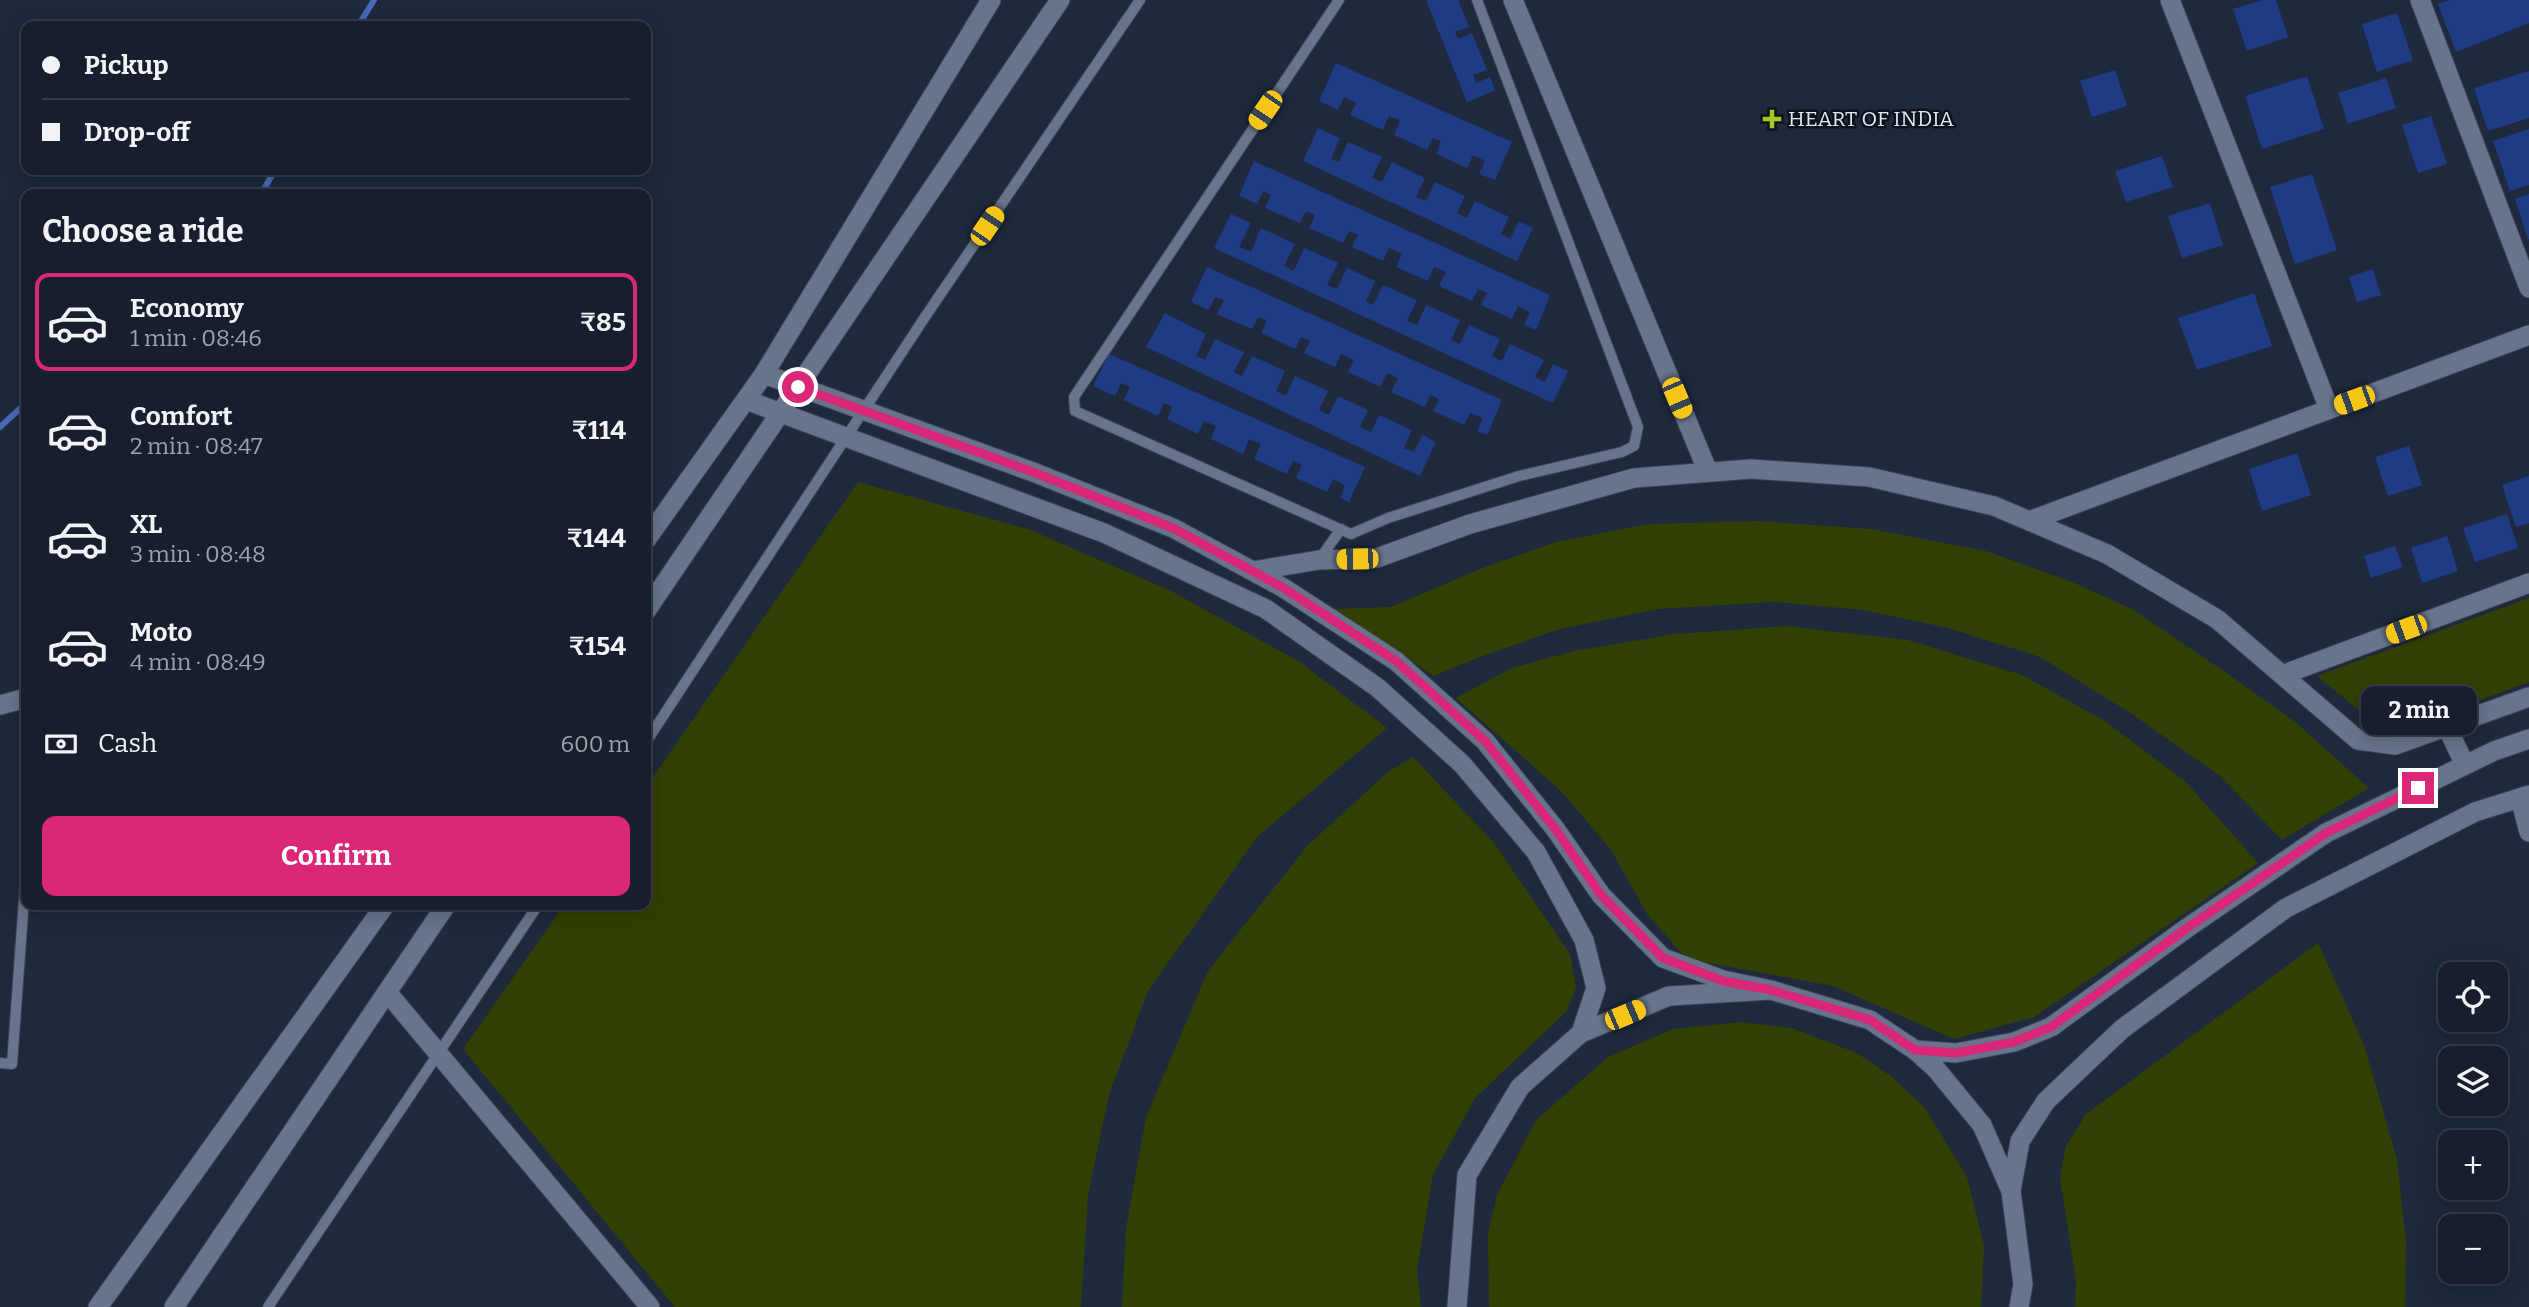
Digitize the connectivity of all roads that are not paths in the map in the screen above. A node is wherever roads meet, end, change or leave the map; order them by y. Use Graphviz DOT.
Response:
graph roads {
  1 [pos="992,0"];
  2 [pos="1060,0"];
  3 [pos="1140,0"];
  4 [pos="1339,0"];
  5 [pos="1477,0"];
  6 [pos="1513,0"];
  7 [pos="2170,0"];
  8 [pos="2420,0"];
  9 [pos="2529,288"];
  10 [pos="2529,335"];
  11 [pos="764,374"];
  12 [pos="798,387"];
  13 [pos="746,400"];
  14 [pos="2329,409"];
  15 [pos="863,411"];
  16 [pos="780,413"];
  17 [pos="846,437"];
  18 [pos="1708,472"];
  19 [pos="2029,521"];
  20 [pos="1341,529"];
  21 [pos="651,533"];
  22 [pos="1319,560"];
  23 [pos="1253,571"];
  24 [pos="2529,583"];
  25 [pos="651,604"];
  26 [pos="2282,675"];
  27 [pos="2529,697"];
  28 [pos="21,699"];
  29 [pos="0,705"];
  30 [pos="2447,727"];
  31 [pos="651,734"];
  32 [pos="2529,739"];
  33 [pos="2465,765"];
  34 [pos="2524,797"];
  35 [pos="2529,832"];
  36 [pos="23,910"];
  37 [pos="381,910"];
  38 [pos="443,910"];
  39 [pos="535,910"];
  40 [pos="1771,990"];
  41 [pos="387,992"];
  42 [pos="1581,1033"];
  43 [pos="1915,1050"];
  44 [pos="438,1054"];
  45 [pos="0,1063"];
  46 [pos="2011,1191"];
  47 [pos="1456,1306"];
  48 [pos="98,1307"];
  49 [pos="174,1307"];
  50 [pos="268,1307"];
  51 [pos="650,1307"];
  52 [pos="2019,1307"];
  1 -- 11 [label="street"];
  2 -- 12 [label="street"];
  3 -- 15 [label="lane"];
  4 -- 20 [label="lane"];
  5 -- 20 [label="lane"];
  6 -- 18 [label="street"];
  7 -- 14 [label="street"];
  8 -- 9 [label="street"];
  10 -- 14 [label="street"];
  11 -- 12 [label="street"];
  11 -- 13 [label="street"];
  12 -- 15 [label="street"];
  12 -- 16 [label="street"];
  13 -- 16 [label="street"];
  13 -- 21 [label="street"];
  14 -- 19 [label="street"];
  15 -- 17 [label="lane"];
  15 -- 23 [label="street"];
  16 -- 17 [label="street"];
  16 -- 25 [label="street"];
  17 -- 31 [label="lane"];
  17 -- 42 [label="street"];
  18 -- 19 [label="street"];
  18 -- 22 [label="street"];
  19 -- 26 [label="street"];
  20 -- 22 [label="lane"];
  22 -- 23 [label="street"];
  23 -- 40 [label="street"];
  24 -- 26 [label="street"];
  26 -- 30 [label="street"];
  27 -- 30 [label="street"];
  28 -- 29 [label="street"];
  30 -- 33 [label="street"];
  32 -- 33 [label="street"];
  33 -- 43 [label="street"];
  34 -- 35 [label="street"];
  34 -- 46 [label="street"];
  36 -- 45 [label="lane"];
  37 -- 48 [label="street"];
  38 -- 41 [label="street"];
  39 -- 44 [label="lane"];
  40 -- 42 [label="street"];
  40 -- 43 [label="street"];
  41 -- 44 [label="street"];
  41 -- 49 [label="street"];
  42 -- 47 [label="street"];
  43 -- 46 [label="street"];
  44 -- 50 [label="lane"];
  44 -- 51 [label="street"];
  46 -- 52 [label="street"];
}
